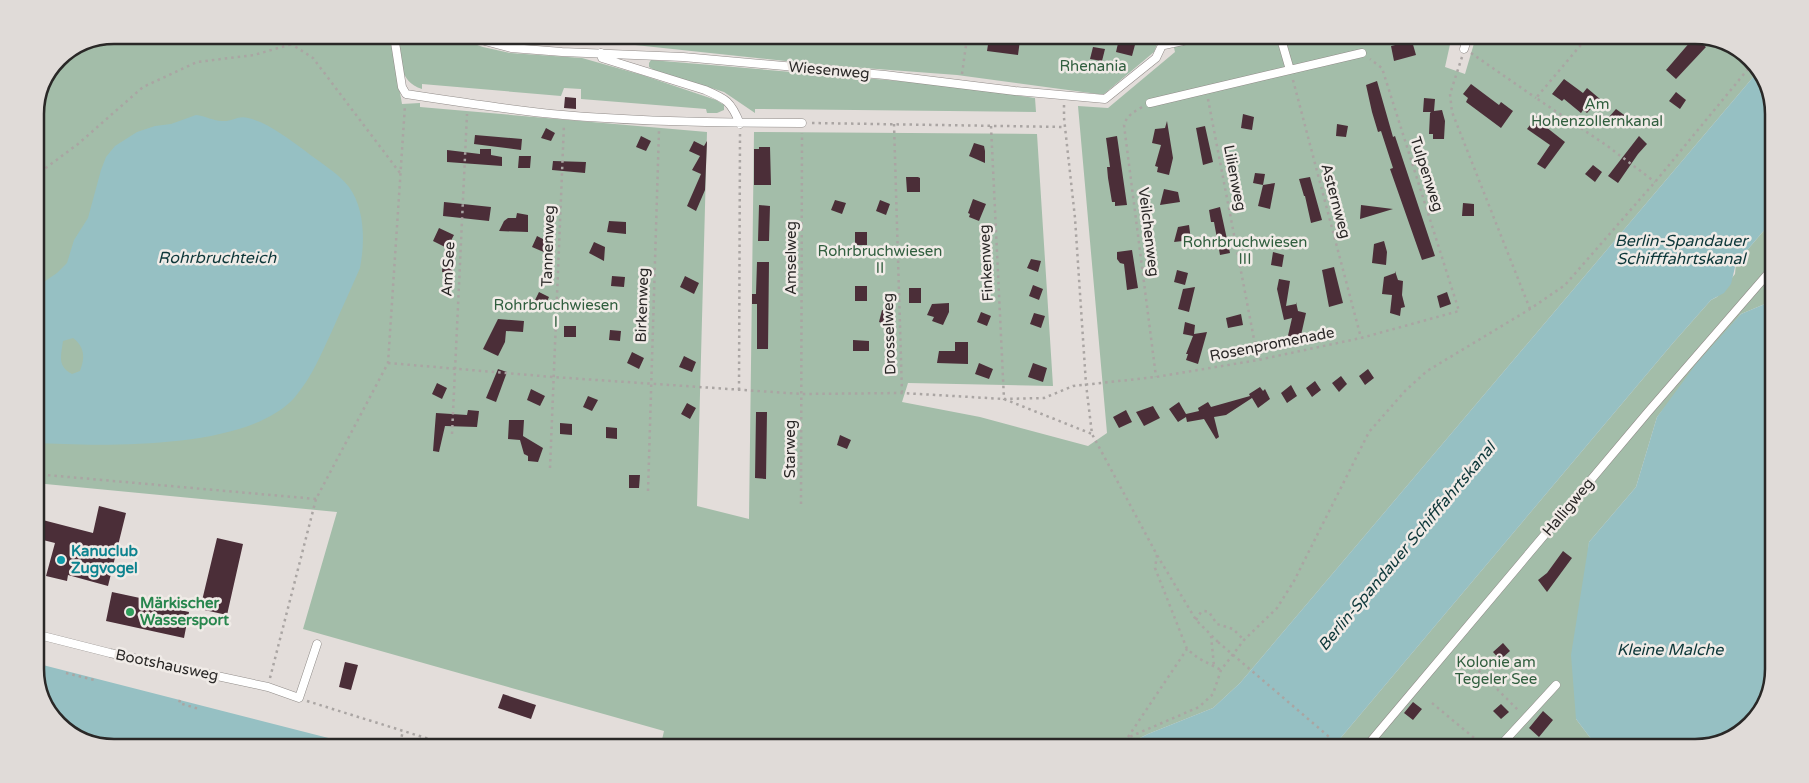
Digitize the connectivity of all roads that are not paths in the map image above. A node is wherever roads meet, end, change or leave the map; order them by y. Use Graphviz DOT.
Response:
graph roads {
  1 [pos="395,44"];
  2 [pos="496,44"];
  3 [pos="1164,44"];
  4 [pos="1282,44"];
  5 [pos="1466,44"];
  6 [pos="1464,49"];
  7 [pos="601,53"];
  8 [pos="1362,53"];
  9 [pos="1290,70"];
  10 [pos="1150,103"];
  11 [pos="802,123"];
  12 [pos="740,124"];
  13 [pos="1765,276"];
  14 [pos="44,636"];
  15 [pos="317,644"];
  16 [pos="1556,685"];
  17 [pos="1373,739"];
  18 [pos="1507,739"];
  1 -- 12 [label="lane"];
  2 -- 7 [label="lane, Wiesenweg"];
  3 -- 7 [label="lane, Wiesenweg"];
  4 -- 9 [label="lane"];
  5 -- 6 [label="lane"];
  7 -- 12 [label="lane"];
  8 -- 9 [label="lane"];
  9 -- 10 [label="lane"];
  11 -- 12 [label="lane"];
  13 -- 17 [label="lane, Halligweg"];
  14 -- 15 [label="lane, Bootshausweg"];
  16 -- 18 [label="lane"];
}
